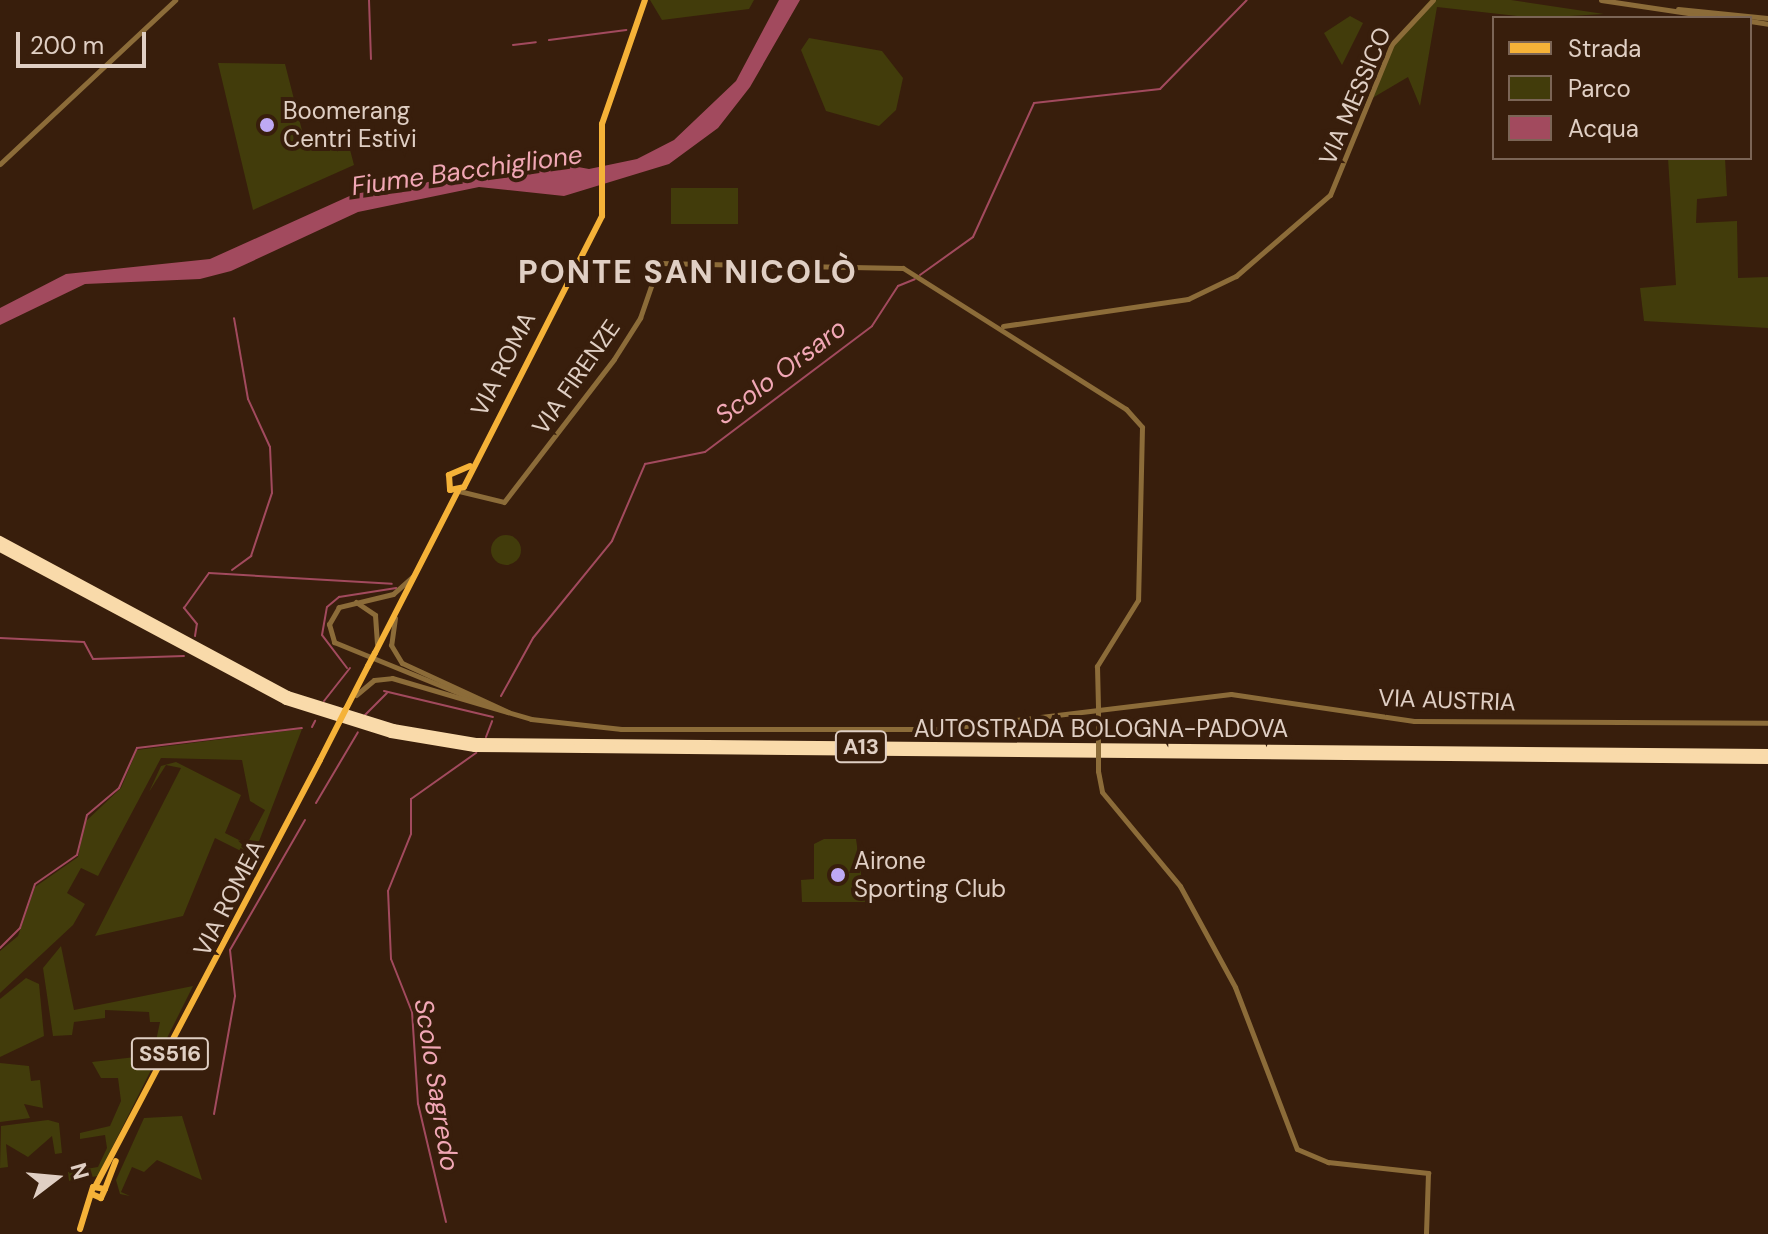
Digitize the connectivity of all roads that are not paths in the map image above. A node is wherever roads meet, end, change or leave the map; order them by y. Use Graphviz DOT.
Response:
graph roads {
  1 [pos="175,0"];
  2 [pos="1433,0"];
  3 [pos="1601,0"];
  4 [pos="644,1"];
  5 [pos="1674,10"];
  6 [pos="1710,16"];
  7 [pos="1746,16"];
  8 [pos="0,164"];
  9 [pos="994,323"];
  10 [pos="1017,326"];
  11 [pos="1008,327"];
  12 [pos="1015,337"];
  13 [pos="470,466"];
  14 [pos="457,473"];
  15 [pos="465,482"];
  16 [pos="448,488"];
  17 [pos="459,491"];
  18 [pos="469,492"];
  19 [pos="449,506"];
  20 [pos="0,540"];
  21 [pos="0,548"];
  22 [pos="416,573"];
  23 [pos="351,602"];
  24 [pos="398,607"];
  25 [pos="382,631"];
  26 [pos="346,709"];
  27 [pos="517,715"];
  28 [pos="1768,723"];
  29 [pos="1768,753"];
  30 [pos="1768,760"];
  31 [pos="122,1147"];
  32 [pos="96,1185"];
  33 [pos="105,1189"];
  34 [pos="96,1196"];
  35 [pos="78,1232"];
  36 [pos="1426,1234"];
  1 -- 8 [label="street"];
  2 -- 10 [label="street, VIA MESSICO"];
  3 -- 5 [label="street"];
  4 -- 13 [label="main road, VIA ROMA / SS516"];
  5 -- 6 [label="street"];
  5 -- 7 [label="street"];
  9 -- 11 [label="street"];
  9 -- 12 [label="street"];
  9 -- 18 [label="street, VIA FIRENZE"];
  10 -- 11 [label="street, VIA MESSICO"];
  10 -- 12 [label="street"];
  11 -- 12 [label="street"];
  12 -- 36 [label="street, bridge"];
  13 -- 14 [label="main road"];
  13 -- 15 [label="main road, VIA ROMA / SS516"];
  14 -- 15 [label="main road"];
  14 -- 16 [label="main road"];
  15 -- 17 [label="main road, SS516"];
  15 -- 18 [label="street"];
  16 -- 17 [label="main road"];
  16 -- 19 [label="main road, SS516"];
  17 -- 18 [label="street"];
  17 -- 19 [label="main road, SS516"];
  19 -- 22 [label="main road, SS516"];
  20 -- 29 [label="highway, AUTOSTRADA BOLOGNA-PADOVA / A13"];
  21 -- 30 [label="highway, AUTOSTRADA BOLOGNA-PADOVA / A13"];
  22 -- 23 [label="street"];
  22 -- 24 [label="main road, SS516"];
  23 -- 25 [label="street"];
  23 -- 27 [label="street"];
  24 -- 25 [label="main road, SS516"];
  24 -- 27 [label="street"];
  25 -- 26 [label="main road, VIA ROMEA / SS516, bridge"];
  26 -- 27 [label="street"];
  26 -- 31 [label="main road, VIA ROMEA / SS516, bridge"];
  27 -- 28 [label="street, VIA AUSTRIA"];
  31 -- 32 [label="main road, VIA ROMEA / SS516"];
  31 -- 33 [label="main road, VIA ROMEA / SS516"];
  32 -- 33 [label="main road"];
  32 -- 34 [label="main road, SS516"];
  33 -- 34 [label="main road, SS516"];
  34 -- 35 [label="main road, SS516"];
}
